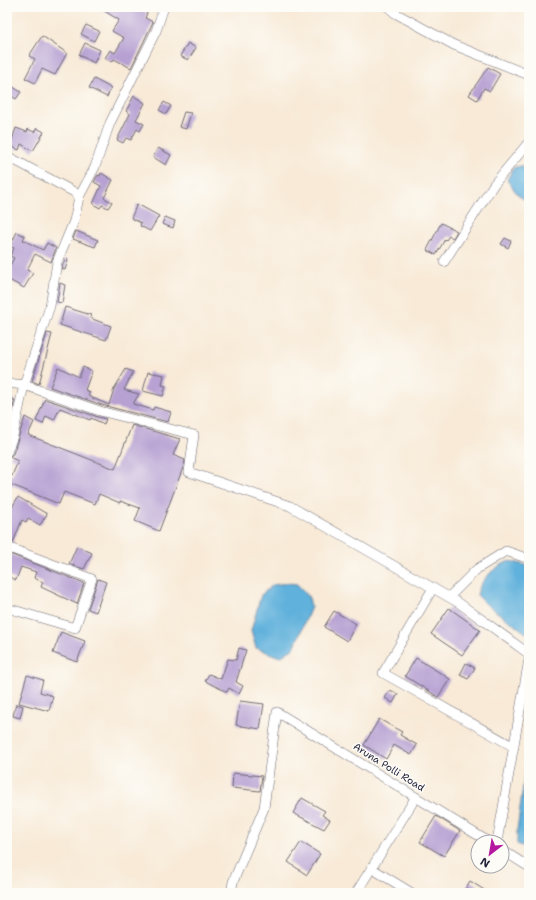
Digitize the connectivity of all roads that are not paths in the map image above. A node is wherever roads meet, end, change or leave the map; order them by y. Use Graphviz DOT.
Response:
graph roads {
  1 [pos="164,7"];
  2 [pos="388,7"];
  3 [pos="529,75"];
  4 [pos="529,142"];
  5 [pos="7,156"];
  6 [pos="79,197"];
  7 [pos="444,262"];
  8 [pos="7,383"];
  9 [pos="24,384"];
  10 [pos="7,452"];
  11 [pos="7,548"];
  12 [pos="529,559"];
  13 [pos="433,588"];
  14 [pos="449,597"];
  15 [pos="7,608"];
  16 [pos="529,654"];
  17 [pos="529,658"];
  18 [pos="514,747"];
  19 [pos="416,797"];
  20 [pos="475,834"];
  21 [pos="499,834"];
  22 [pos="510,855"];
  23 [pos="529,867"];
  24 [pos="371,868"];
  25 [pos="231,893"];
  26 [pos="356,893"];
  27 [pos="412,893"];
  1 -- 6 [label="street"];
  2 -- 3 [label="street"];
  4 -- 7 [label="street"];
  5 -- 6 [label="street"];
  6 -- 9 [label="street"];
  8 -- 9 [label="street"];
  9 -- 10 [label="street"];
  9 -- 13 [label="street"];
  11 -- 15 [label="street"];
  12 -- 14 [label="street"];
  13 -- 14 [label="street"];
  13 -- 18 [label="street"];
  14 -- 16 [label="street"];
  17 -- 18 [label="street"];
  18 -- 21 [label="street"];
  19 -- 20 [label="street, Aruna Polli Road"];
  19 -- 24 [label="street"];
  19 -- 25 [label="street, Aruna Polli Road"];
  22 -- 23 [label="street"];
  24 -- 26 [label="street"];
  24 -- 27 [label="street"];
}
